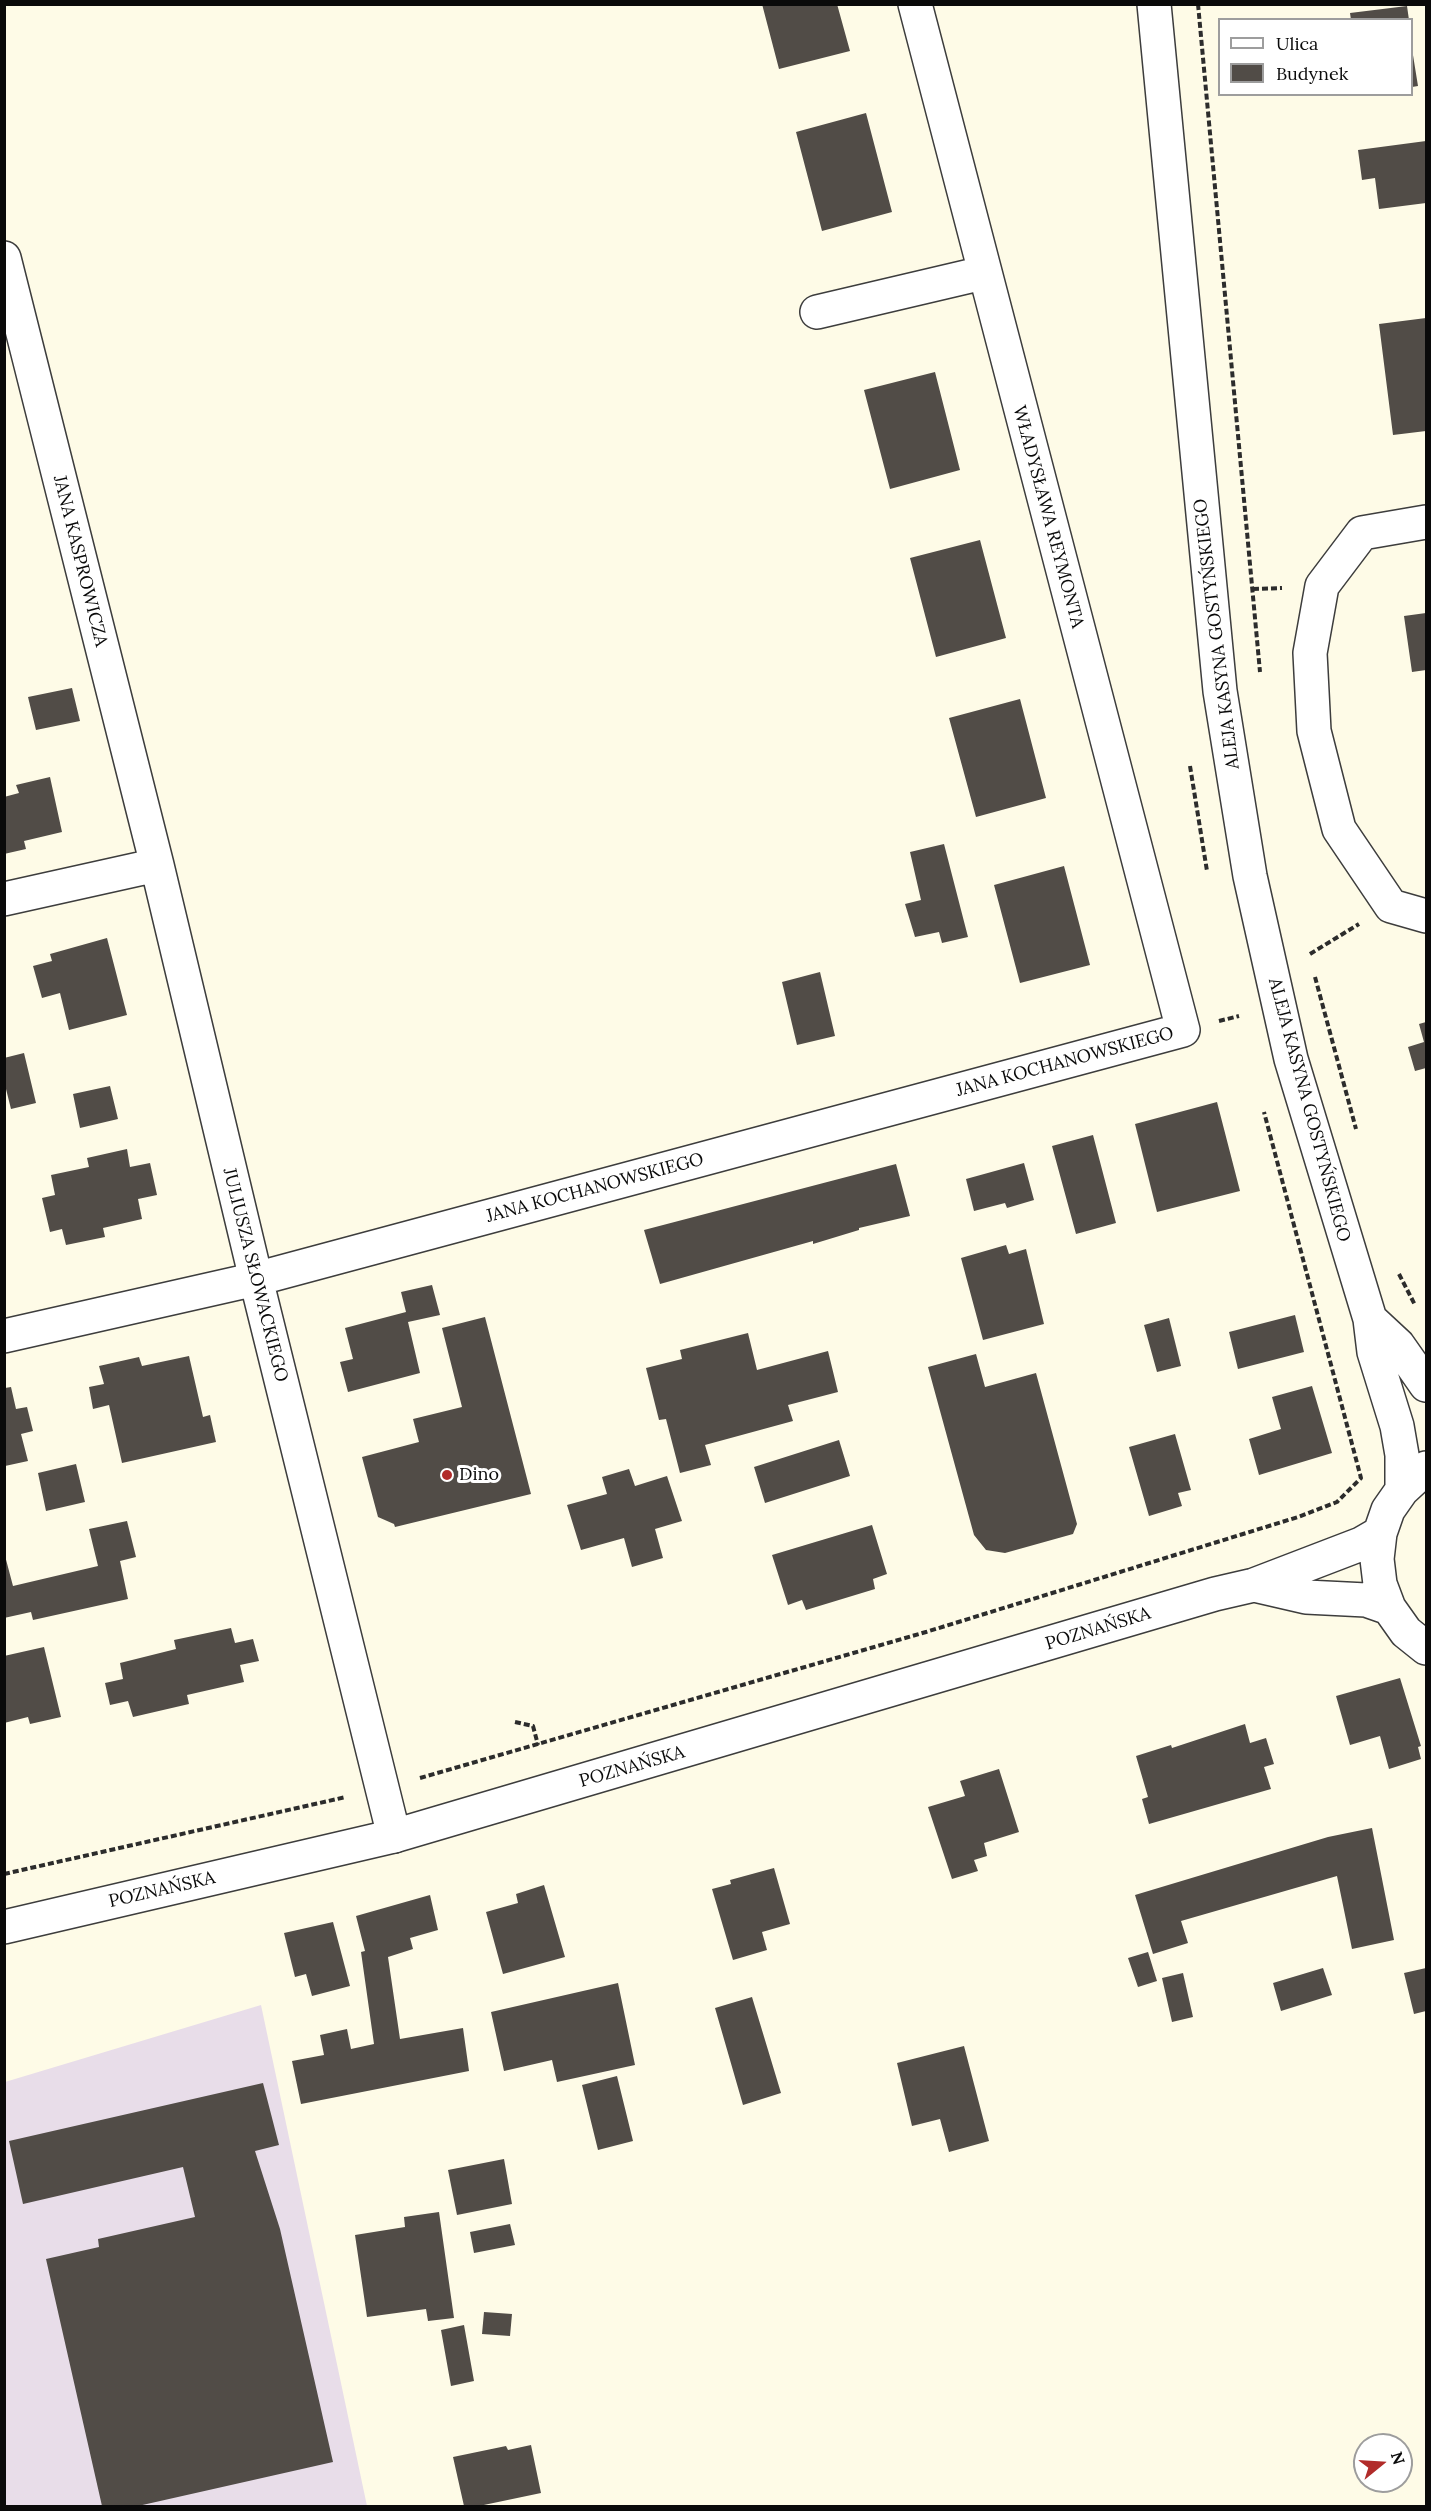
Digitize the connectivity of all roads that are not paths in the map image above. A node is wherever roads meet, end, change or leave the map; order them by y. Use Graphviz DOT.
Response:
graph roads {
  1 [pos="915,4"];
  2 [pos="1154,4"];
  3 [pos="4,258"];
  4 [pos="983,273"];
  5 [pos="817,312"];
  6 [pos="1426,522"];
  7 [pos="157,865"];
  8 [pos="4,899"];
  9 [pos="1426,916"];
  10 [pos="1183,1030"];
  11 [pos="256,1279"];
  12 [pos="1370,1320"];
  13 [pos="4,1336"];
  14 [pos="1426,1385"];
  15 [pos="1426,1468"];
  16 [pos="1402,1490"];
  17 [pos="1380,1533"];
  18 [pos="1254,1585"];
  19 [pos="1389,1608"];
  20 [pos="1426,1648"];
  21 [pos="394,1836"];
  22 [pos="4,1927"];
  1 -- 4 [label="street, WŁADYSŁAWA REYMONTA"];
  2 -- 12 [label="street, ALEJA KASYNA GOSTYŃSKIEGO"];
  3 -- 7 [label="street, JANA KASPROWICZA"];
  4 -- 5 [label="street"];
  4 -- 10 [label="street, WŁADYSŁAWA REYMONTA"];
  6 -- 9 [label="street"];
  7 -- 8 [label="street"];
  7 -- 11 [label="street, JULIUSZA SŁOWACKIEGO"];
  10 -- 11 [label="street, JANA KOCHANOWSKIEGO"];
  11 -- 13 [label="street, JANA KOCHANOWSKIEGO"];
  11 -- 21 [label="street, JULIUSZA SŁOWACKIEGO"];
  12 -- 14 [label="street"];
  12 -- 16 [label="street, ALEJA KASYNA GOSTYŃSKIEGO"];
  15 -- 16 [label="street"];
  16 -- 17 [label="street"];
  17 -- 18 [label="street, POZNAŃSKA"];
  17 -- 19 [label="street"];
  18 -- 19 [label="street, POZNAŃSKA"];
  18 -- 21 [label="street, POZNAŃSKA"];
  19 -- 20 [label="street"];
  21 -- 22 [label="street, POZNAŃSKA"];
}
